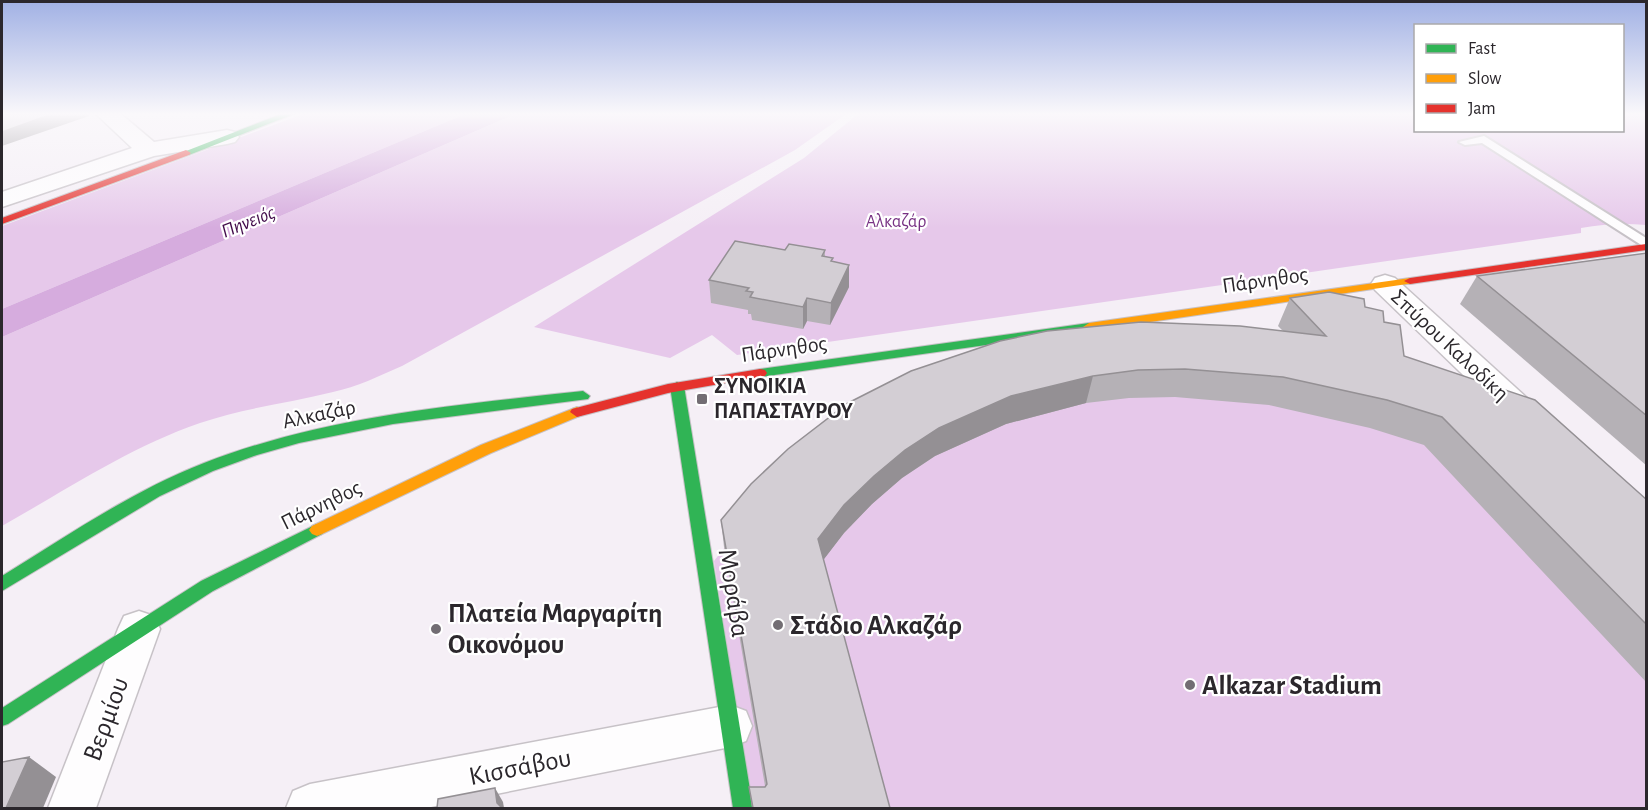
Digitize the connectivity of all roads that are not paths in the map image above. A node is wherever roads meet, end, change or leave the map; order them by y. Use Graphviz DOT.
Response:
graph roads {
  1 [pos="144,152"];
  2 [pos="187,152"];
  3 [pos="1504,152"];
  4 [pos="2,200"];
  5 [pos="2,221"];
  6 [pos="1647,245"];
  7 [pos="1385,284"];
  8 [pos="677,386"];
  9 [pos="1551,439"];
  10 [pos="2,584"];
  11 [pos="139,629"];
  12 [pos="2,718"];
  13 [pos="730,726"];
  14 [pos="415,798"];
  15 [pos="72,808"];
  16 [pos="310,808"];
  17 [pos="742,808"];
  1 -- 4 [label="street"];
  2 -- 5 [label="street"];
  3 -- 6 [label="lane"];
  6 -- 7 [label="street, Πάρνηθος"];
  7 -- 8 [label="street, Πάρνηθος"];
  7 -- 9 [label="street, Σπύρου Καλοδίκη"];
  8 -- 10 [label="street, Αλκαζάρ"];
  8 -- 11 [label="street, Πάρνηθος"];
  8 -- 13 [label="street, Μοράβα"];
  11 -- 12 [label="street, Πάρνηθος"];
  11 -- 15 [label="street, Βερμίου"];
  13 -- 14 [label="street, Κισσάβου"];
  13 -- 17 [label="street, Μοράβα"];
  14 -- 16 [label="street, Κισσάβου"];
}
